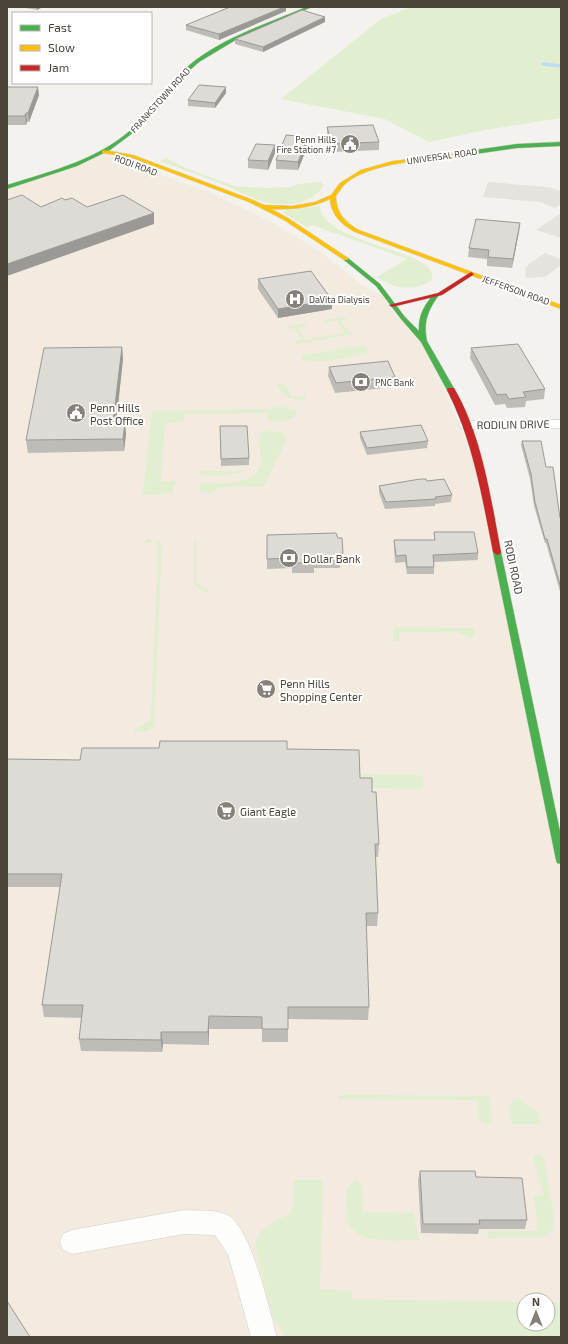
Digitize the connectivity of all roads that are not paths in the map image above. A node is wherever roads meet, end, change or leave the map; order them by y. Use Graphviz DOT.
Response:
graph roads {
  1 [pos="310,7"];
  2 [pos="561,144"];
  3 [pos="104,152"];
  4 [pos="7,188"];
  5 [pos="333,196"];
  6 [pos="264,207"];
  7 [pos="334,262"];
  8 [pos="462,271"];
  9 [pos="471,274"];
  10 [pos="360,283"];
  11 [pos="436,295"];
  12 [pos="391,302"];
  13 [pos="561,307"];
  14 [pos="424,341"];
  15 [pos="561,424"];
  16 [pos="466,425"];
  17 [pos="561,860"];
  18 [pos="72,1242"];
  19 [pos="264,1337"];
  1 -- 3 [label="main road, FRANKSTOWN ROAD"];
  2 -- 5 [label="main road, UNIVERSAL ROAD"];
  3 -- 4 [label="main road, FRANKSTOWN ROAD"];
  3 -- 6 [label="main road, RODI ROAD"];
  3 -- 7 [label="main road, RODI ROAD"];
  5 -- 6 [label="main road, UNIVERSAL ROAD"];
  5 -- 8 [label="main road, JEFFERSON ROAD"];
  6 -- 12 [label="main road, RODI ROAD"];
  8 -- 9 [label="main road, JEFFERSON ROAD"];
  8 -- 12 [label="main road"];
  9 -- 11 [label="main road, JEFFERSON ROAD"];
  9 -- 13 [label="main road, JEFFERSON ROAD"];
  10 -- 12 [label="main road, RODI ROAD"];
  11 -- 12 [label="main road, JEFFERSON ROAD"];
  11 -- 14 [label="main road"];
  12 -- 14 [label="main road, RODI ROAD"];
  14 -- 16 [label="main road, RODI ROAD"];
  15 -- 16 [label="street, RODILIN DRIVE"];
  16 -- 17 [label="main road, RODI ROAD"];
  18 -- 19 [label="street"];
}
